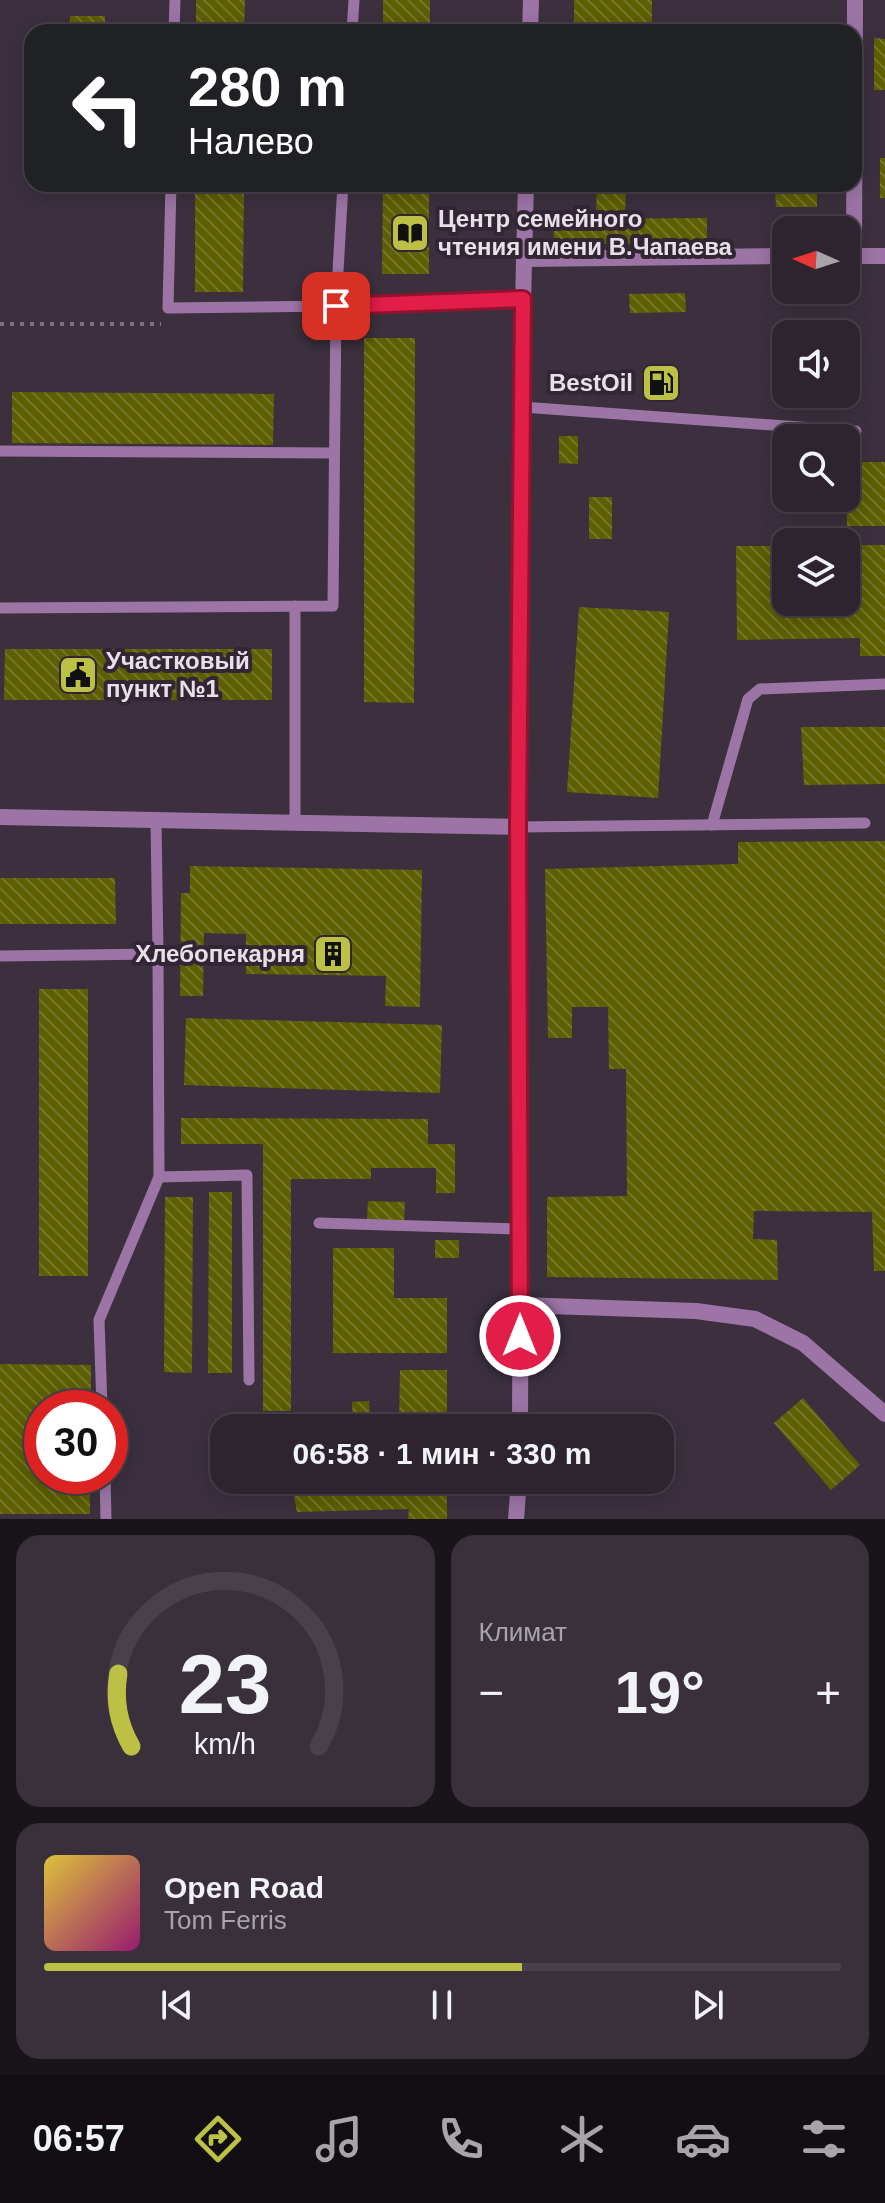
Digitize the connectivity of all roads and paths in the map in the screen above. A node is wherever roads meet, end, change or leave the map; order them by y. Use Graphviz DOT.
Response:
graph roads {
  1 [pos="175,0"];
  2 [pos="354,0"];
  3 [pos="531,0"];
  4 [pos="855,0"];
  5 [pos="174,24"];
  6 [pos="352,24"];
  7 [pos="530,24"];
  8 [pos="855,24"];
  9 [pos="171,192"];
  10 [pos="343,192"];
  11 [pos="526,192"];
  12 [pos="851,192"];
  13 [pos="851,216"];
  14 [pos="772,256"];
  15 [pos="860,256"];
  16 [pos="885,256"];
  17 [pos="524,259"];
  18 [pos="523,299"];
  19 [pos="336,306"];
  20 [pos="168,308"];
  21 [pos="0,324"];
  22 [pos="522,407"];
  23 [pos="772,425"];
  24 [pos="0,451"];
  25 [pos="334,453"];
  26 [pos="295,606"];
  27 [pos="0,608"];
  28 [pos="885,684"];
  29 [pos="0,817"];
  30 [pos="156,820"];
  31 [pos="295,822"];
  32 [pos="865,823"];
  33 [pos="712,825"];
  34 [pos="518,827"];
  35 [pos="158,954"];
  36 [pos="0,956"];
  37 [pos="159,1177"];
  38 [pos="319,1223"];
  39 [pos="521,1229"];
  40 [pos="520,1305"];
  41 [pos="249,1380"];
  42 [pos="101,1390"];
  43 [pos="520,1414"];
  44 [pos="885,1414"];
  45 [pos="105,1494"];
  46 [pos="518,1494"];
  47 [pos="106,1519"];
  48 [pos="516,1519"];
  1 -- 5 [label="lane"];
  2 -- 6 [label="lane"];
  3 -- 7 [label="street"];
  4 -- 8 [label="street"];
  9 -- 20 [label="lane"];
  10 -- 19 [label="lane"];
  11 -- 17 [label="street"];
  12 -- 13 [label="street"];
  14 -- 17 [label="street"];
  15 -- 16 [label="street"];
  17 -- 18 [label="street"];
  18 -- 19 [label="lane"];
  18 -- 22 [label="street"];
  19 -- 20 [label="lane"];
  19 -- 25 [label="lane"];
  20 -- 21 [label="path"];
  22 -- 23 [label="lane"];
  22 -- 34 [label="street"];
  24 -- 25 [label="lane"];
  25 -- 26 [label="lane"];
  26 -- 27 [label="lane"];
  26 -- 31 [label="lane"];
  28 -- 33 [label="lane"];
  29 -- 30 [label="street"];
  30 -- 31 [label="street"];
  30 -- 35 [label="lane"];
  31 -- 34 [label="street"];
  32 -- 33 [label="lane"];
  33 -- 34 [label="lane"];
  34 -- 39 [label="street"];
  35 -- 36 [label="lane"];
  35 -- 37 [label="lane"];
  37 -- 41 [label="lane"];
  37 -- 42 [label="lane"];
  38 -- 39 [label="lane"];
  39 -- 40 [label="street"];
  40 -- 43 [label="street"];
  40 -- 44 [label="street"];
  45 -- 47 [label="lane"];
  46 -- 48 [label="street"];
}
